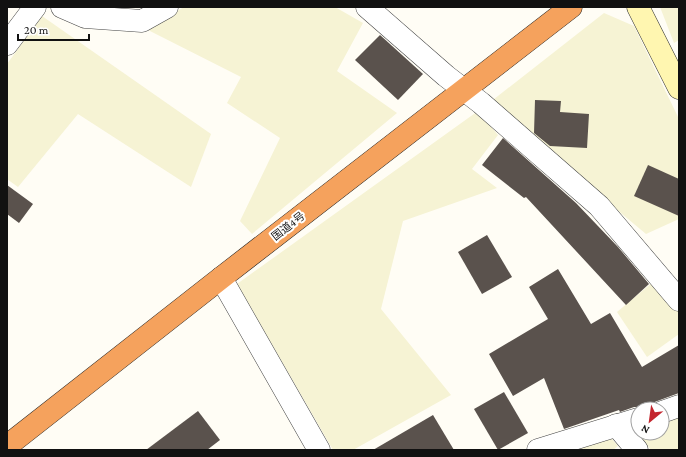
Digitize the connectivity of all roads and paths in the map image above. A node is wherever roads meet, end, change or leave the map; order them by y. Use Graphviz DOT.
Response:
graph roads {
  1 [pos="35,7"];
  2 [pos="62,7"];
  3 [pos="167,7"];
  4 [pos="367,7"];
  5 [pos="571,7"];
  6 [pos="638,7"];
  7 [pos="7,44"];
  8 [pos="679,88"];
  9 [pos="463,90"];
  10 [pos="221,278"];
  11 [pos="679,300"];
  12 [pos="630,421"];
  13 [pos="616,425"];
  14 [pos="7,446"];
  15 [pos="319,450"];
  16 [pos="538,450"];
  17 [pos="636,450"];
  1 -- 7 [label="street"];
  2 -- 3 [label="street"];
  4 -- 9 [label="street"];
  5 -- 9 [label="highway, 国道4号"];
  6 -- 8 [label="street"];
  9 -- 10 [label="highway, 国道4号"];
  9 -- 11 [label="street"];
  10 -- 14 [label="highway, 国道4号"];
  10 -- 15 [label="street"];
  12 -- 13 [label="street"];
  13 -- 16 [label="street"];
  13 -- 17 [label="street"];
}
